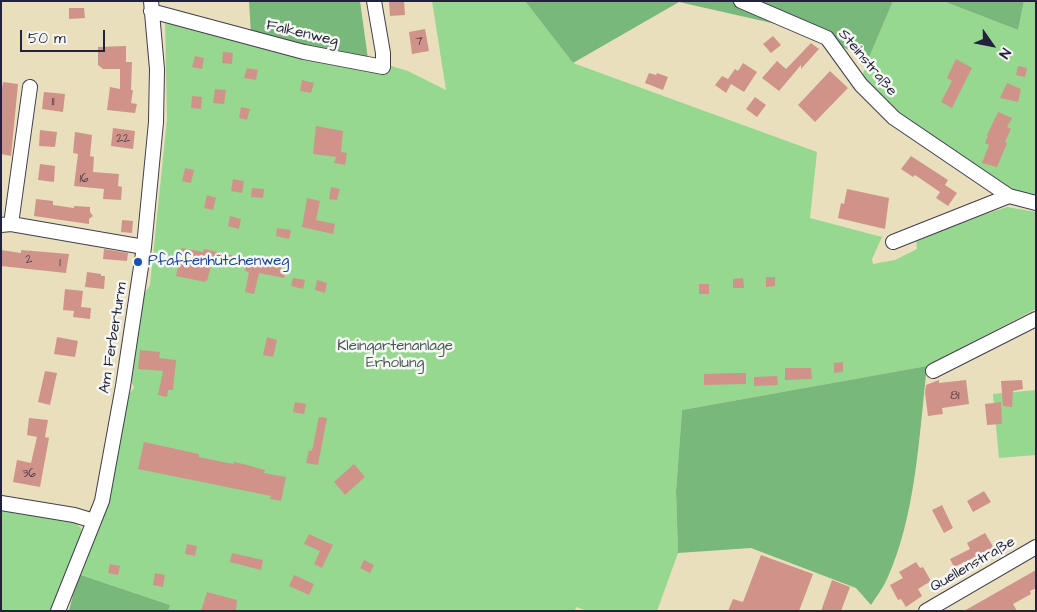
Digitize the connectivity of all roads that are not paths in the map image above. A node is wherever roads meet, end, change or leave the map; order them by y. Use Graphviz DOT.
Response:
graph roads {
  1 [pos="374,1"];
  2 [pos="741,1"];
  3 [pos="151,6"];
  4 [pos="30,87"];
  5 [pos="1009,196"];
  6 [pos="1036,203"];
  7 [pos="6,225"];
  8 [pos="893,242"];
  9 [pos="144,247"];
  10 [pos="1036,318"];
  11 [pos="933,371"];
  12 [pos="1,503"];
  13 [pos="94,521"];
  14 [pos="1036,547"];
  15 [pos="58,611"];
  16 [pos="926,611"];
  1 -- 3 [label="street, Falkenweg"];
  2 -- 5 [label="street, Steinstraße"];
  3 -- 9 [label="street, Am Ferberturm"];
  4 -- 7 [label="street"];
  5 -- 6 [label="street, Steinstraße"];
  5 -- 8 [label="street"];
  7 -- 9 [label="street"];
  9 -- 13 [label="street, Am Ferberturm"];
  10 -- 11 [label="street"];
  12 -- 13 [label="street"];
  13 -- 15 [label="street, Am Ferberturm"];
  14 -- 16 [label="street, Quellenstraße"];
}
